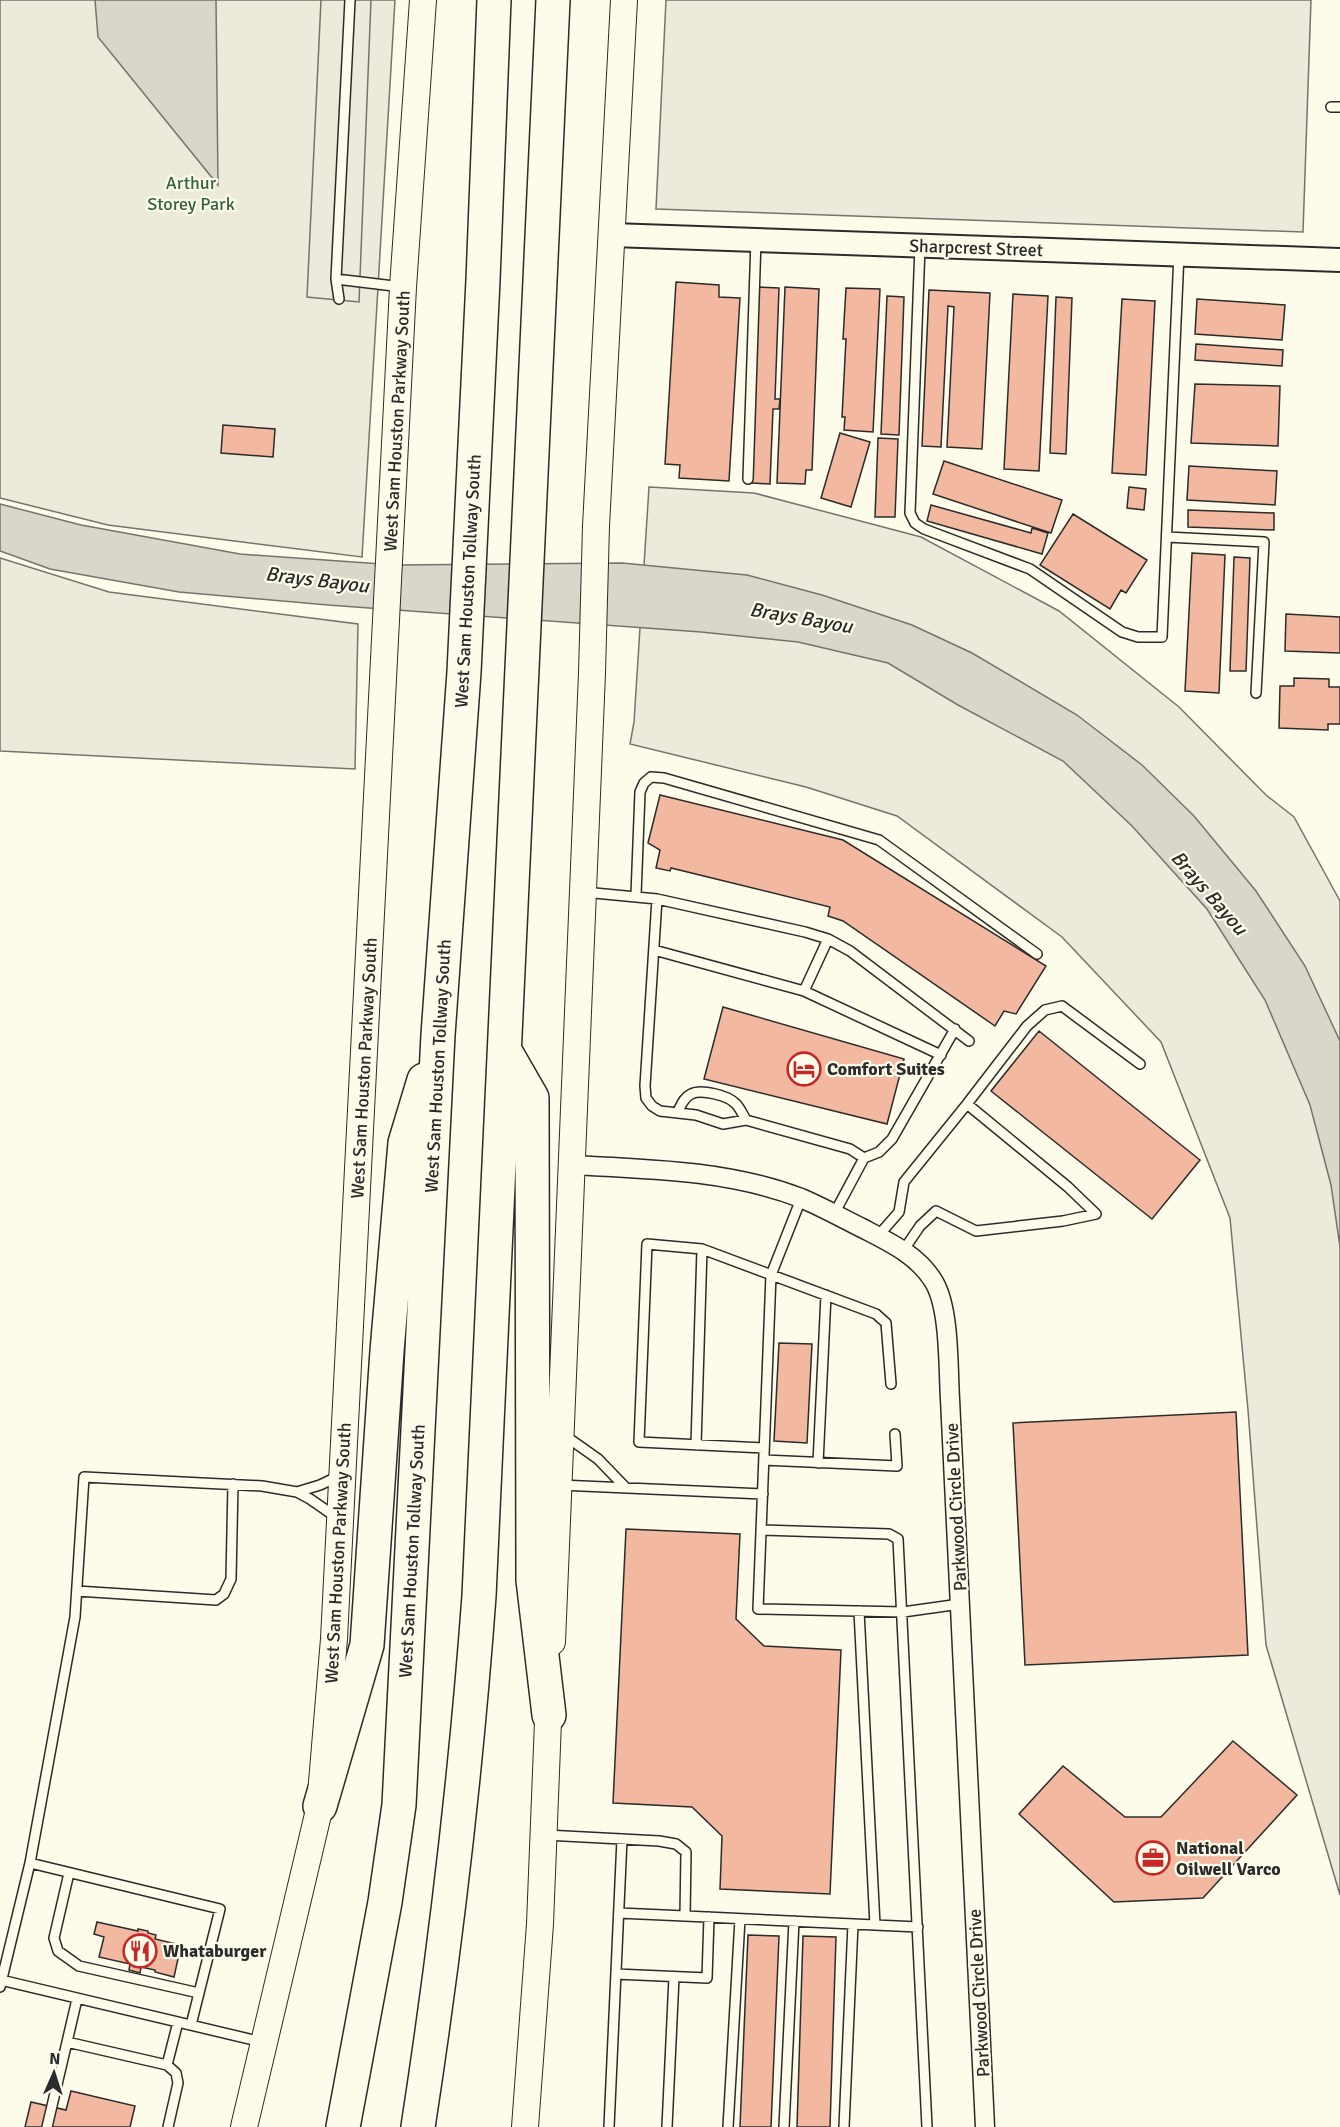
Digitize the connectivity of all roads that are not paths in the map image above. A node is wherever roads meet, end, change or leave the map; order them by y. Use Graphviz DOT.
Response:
graph roads {
  1 [pos="350,0"];
  2 [pos="423,0"];
  3 [pos="494,0"];
  4 [pos="553,0"];
  5 [pos="624,0"];
  6 [pos="612,235"];
  7 [pos="756,240"];
  8 [pos="920,246"];
  9 [pos="1179,254"];
  10 [pos="1340,260"];
  11 [pos="336,279"];
  12 [pos="403,287"];
  13 [pos="339,299"];
  14 [pos="748,479"];
  15 [pos="1167,537"];
  16 [pos="1256,693"];
  17 [pos="582,891"];
  18 [pos="636,895"];
  19 [pos="657,899"];
  20 [pos="828,939"];
  21 [pos="654,950"];
  22 [pos="1037,954"];
  23 [pos="804,991"];
  24 [pos="955,1029"];
  25 [pos="438,1035"];
  26 [pos="969,1041"];
  27 [pos="504,1051"];
  28 [pos="941,1055"];
  29 [pos="1140,1064"];
  30 [pos="967,1104"];
  31 [pos="678,1113"];
  32 [pos="746,1120"];
  33 [pos="864,1158"];
  34 [pos="571,1165"];
  35 [pos="801,1198"];
  36 [pos="834,1214"];
  37 [pos="878,1236"];
  38 [pos="702,1249"];
  39 [pos="903,1251"];
  40 [pos="771,1275"];
  41 [pos="826,1295"];
  42 [pos="891,1384"];
  43 [pos="560,1432"];
  44 [pos="895,1434"];
  45 [pos="696,1445"];
  46 [pos="764,1448"];
  47 [pos="764,1460"];
  48 [pos="818,1462"];
  49 [pos="343,1474"];
  50 [pos="233,1484"];
  51 [pos="558,1485"];
  52 [pos="626,1488"];
  53 [pos="297,1492"];
  54 [pos="762,1494"];
  55 [pos="340,1520"];
  56 [pos="761,1530"];
  57 [pos="77,1591"];
  58 [pos="960,1604"];
  59 [pos="859,1611"];
  60 [pos="903,1612"];
  61 [pos="549,1715"];
  62 [pos="320,1806"];
  63 [pos="545,1835"];
  64 [pos="622,1839"];
  65 [pos="30,1863"];
  66 [pos="69,1873"];
  67 [pos="619,1912"];
  68 [pos="685,1916"];
  69 [pos="710,1917"];
  70 [pos="740,1919"];
  71 [pos="795,1921"];
  72 [pos="853,1924"];
  73 [pos="875,1925"];
  74 [pos="918,1927"];
  75 [pos="616,1974"];
  76 [pos="674,1977"];
  77 [pos="1,1984"];
  78 [pos="199,1993"];
  79 [pos="77,1999"];
  80 [pos="178,2022"];
  81 [pos="191,2025"];
  82 [pos="67,2042"];
  83 [pos="264,2042"];
  84 [pos="167,2066"];
  85 [pos="47,2127"];
  86 [pos="168,2127"];
  87 [pos="244,2127"];
  88 [pos="343,2127"];
  89 [pos="418,2127"];
  90 [pos="525,2127"];
  91 [pos="609,2127"];
  92 [pos="667,2127"];
  93 [pos="728,2127"];
  94 [pos="784,2127"];
  95 [pos="844,2127"];
  96 [pos="927,2127"];
  97 [pos="985,2127"];
  1 -- 11 [label="lane"];
  2 -- 12 [label="main road, West Sam Houston Parkway South"];
  3 -- 25 [label="highway, West Sam Houston Tollway South"];
  4 -- 27 [label="highway"];
  5 -- 6 [label="main road"];
  6 -- 7 [label="street, Sharpcrest Street"];
  6 -- 17 [label="main road"];
  7 -- 8 [label="street, Sharpcrest Street"];
  7 -- 14 [label="lane"];
  8 -- 9 [label="street, Sharpcrest Street"];
  8 -- 15 [label="lane"];
  9 -- 10 [label="street, Sharpcrest Street"];
  9 -- 15 [label="lane"];
  11 -- 12 [label="lane"];
  11 -- 13 [label="lane"];
  12 -- 49 [label="main road, West Sam Houston Parkway South"];
  15 -- 16 [label="lane"];
  17 -- 18 [label="lane"];
  17 -- 34 [label="main road"];
  18 -- 19 [label="lane"];
  18 -- 22 [label="lane"];
  19 -- 20 [label="lane"];
  19 -- 21 [label="lane"];
  20 -- 23 [label="lane"];
  20 -- 24 [label="lane"];
  21 -- 23 [label="lane"];
  21 -- 31 [label="lane"];
  23 -- 28 [label="lane"];
  24 -- 26 [label="lane"];
  24 -- 28 [label="lane"];
  25 -- 62 [label="highway"];
  25 -- 88 [label="highway, West Sam Houston Tollway South"];
  27 -- 61 [label="highway"];
  27 -- 89 [label="highway"];
  28 -- 33 [label="lane"];
  29 -- 30 [label="lane"];
  30 -- 37 [label="lane"];
  30 -- 39 [label="lane"];
  31 -- 32 [label="lane"];
  31 -- 32 [label="lane"];
  32 -- 33 [label="lane"];
  33 -- 36 [label="lane"];
  34 -- 35 [label="street, Parkwood Circle Drive"];
  34 -- 43 [label="main road"];
  35 -- 36 [label="street, Parkwood Circle Drive"];
  35 -- 40 [label="lane"];
  36 -- 37 [label="street, Parkwood Circle Drive"];
  37 -- 39 [label="street, Parkwood Circle Drive"];
  38 -- 40 [label="lane"];
  38 -- 45 [label="lane"];
  38 -- 45 [label="lane"];
  39 -- 58 [label="street, Parkwood Circle Drive"];
  40 -- 41 [label="lane"];
  40 -- 46 [label="lane"];
  41 -- 42 [label="lane"];
  41 -- 48 [label="lane"];
  43 -- 51 [label="main road"];
  43 -- 52 [label="lane"];
  44 -- 48 [label="lane"];
  45 -- 46 [label="lane"];
  46 -- 47 [label="lane"];
  47 -- 48 [label="lane"];
  47 -- 54 [label="lane"];
  49 -- 53 [label="lane"];
  49 -- 55 [label="main road, West Sam Houston Parkway South"];
  50 -- 53 [label="lane"];
  50 -- 57 [label="lane"];
  50 -- 57 [label="lane"];
  51 -- 52 [label="lane"];
  51 -- 61 [label="main road"];
  52 -- 54 [label="lane"];
  53 -- 55 [label="lane"];
  54 -- 56 [label="lane"];
  55 -- 62 [label="main road, West Sam Houston Parkway South"];
  56 -- 59 [label="lane"];
  56 -- 60 [label="lane"];
  57 -- 65 [label="lane"];
  58 -- 60 [label="lane"];
  58 -- 97 [label="street, Parkwood Circle Drive"];
  59 -- 60 [label="lane"];
  59 -- 73 [label="lane"];
  60 -- 74 [label="lane"];
  61 -- 63 [label="main road"];
  62 -- 83 [label="main road, West Sam Houston Parkway South"];
  63 -- 64 [label="lane"];
  63 -- 90 [label="main road"];
  64 -- 67 [label="lane"];
  64 -- 68 [label="lane"];
  65 -- 66 [label="lane"];
  65 -- 77 [label="lane"];
  66 -- 78 [label="lane"];
  66 -- 78 [label="lane"];
  67 -- 68 [label="lane"];
  67 -- 75 [label="lane"];
  68 -- 69 [label="lane"];
  69 -- 70 [label="lane"];
  69 -- 76 [label="lane"];
  70 -- 71 [label="lane"];
  70 -- 93 [label="lane"];
  71 -- 72 [label="lane"];
  71 -- 94 [label="lane"];
  72 -- 73 [label="lane"];
  72 -- 95 [label="lane"];
  73 -- 74 [label="lane"];
  74 -- 96 [label="lane"];
  75 -- 76 [label="lane"];
  75 -- 91 [label="lane"];
  76 -- 92 [label="lane"];
  77 -- 79 [label="lane"];
  78 -- 81 [label="lane"];
  79 -- 80 [label="lane"];
  79 -- 82 [label="lane"];
  80 -- 81 [label="lane"];
  80 -- 84 [label="lane"];
  81 -- 83 [label="lane"];
  82 -- 84 [label="lane"];
  82 -- 85 [label="lane"];
  83 -- 87 [label="main road, West Sam Houston Parkway South"];
  84 -- 86 [label="lane"];
}
